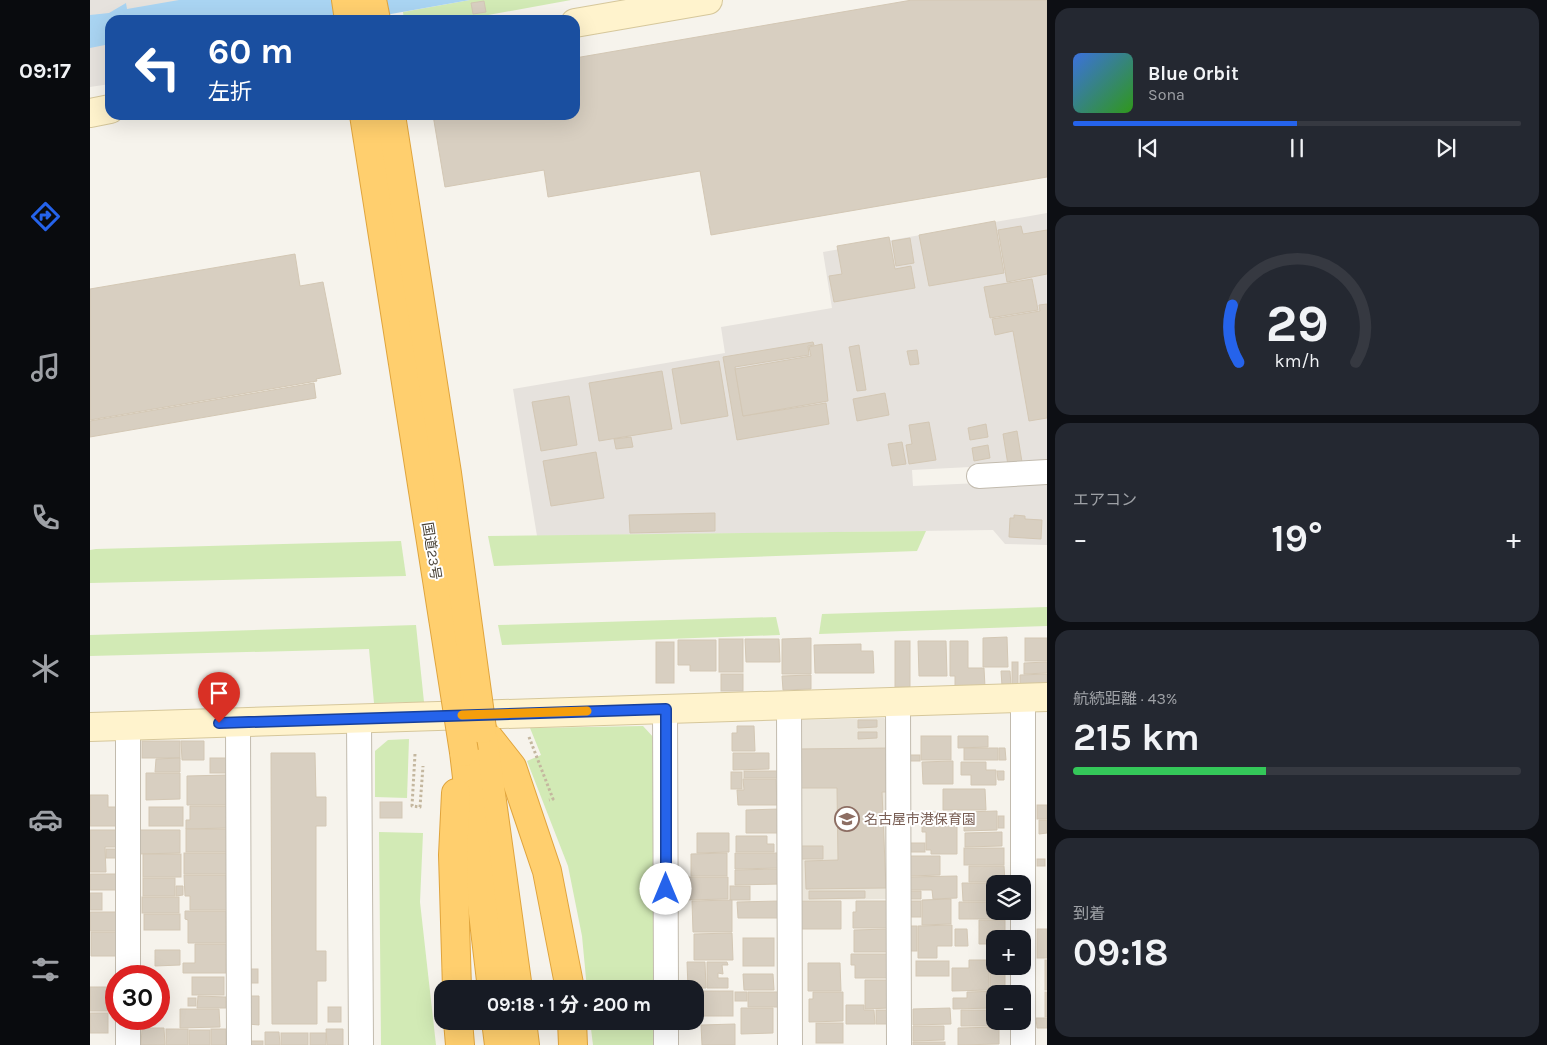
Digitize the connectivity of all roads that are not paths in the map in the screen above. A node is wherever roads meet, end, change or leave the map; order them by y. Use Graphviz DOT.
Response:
graph roads {
  1 [pos="346,0"];
  2 [pos="372,0"];
  3 [pos="708,0"];
  4 [pos="348,15"];
  5 [pos="375,15"];
  6 [pos="580,22"];
  7 [pos="105,110"];
  8 [pos="90,113"];
  9 [pos="365,120"];
  10 [pos="392,120"];
  11 [pos="1047,472"];
  12 [pos="979,476"];
  13 [pos="1035,698"];
  14 [pos="898,702"];
  15 [pos="789,705"];
  16 [pos="666,709"];
  17 [pos="359,719"];
  18 [pos="238,722"];
  19 [pos="128,725"];
  20 [pos="90,727"];
  21 [pos="482,729"];
  22 [pos="464,752"];
  23 [pos="128,965"];
  24 [pos="457,980"];
  25 [pos="491,980"];
  26 [pos="517,980"];
  27 [pos="568,980"];
  28 [pos="666,980"];
  29 [pos="128,1030"];
  30 [pos="459,1030"];
  31 [pos="497,1030"];
  32 [pos="523,1030"];
  33 [pos="572,1030"];
  34 [pos="666,1030"];
  35 [pos="128,1045"];
  36 [pos="238,1045"];
  37 [pos="361,1045"];
  38 [pos="460,1045"];
  39 [pos="498,1045"];
  40 [pos="525,1045"];
  41 [pos="573,1045"];
  42 [pos="666,1045"];
  43 [pos="790,1045"];
  44 [pos="899,1045"];
  45 [pos="1023,1045"];
  1 -- 4 [label="highway"];
  2 -- 5 [label="highway"];
  3 -- 6 [label="street"];
  7 -- 8 [label="street"];
  9 -- 22 [label="highway, 国道23号, bridge"];
  10 -- 21 [label="highway, 国道23号, bridge"];
  11 -- 12 [label="street"];
  13 -- 14 [label="street"];
  13 -- 45 [label="street"];
  14 -- 15 [label="street"];
  14 -- 44 [label="street"];
  15 -- 16 [label="street"];
  15 -- 43 [label="street"];
  16 -- 17 [label="street"];
  16 -- 28 [label="street"];
  17 -- 18 [label="street"];
  17 -- 37 [label="street"];
  18 -- 19 [label="street"];
  18 -- 36 [label="street"];
  19 -- 20 [label="street"];
  19 -- 23 [label="street"];
  21 -- 26 [label="highway, 国道23号"];
  21 -- 27 [label="highway"];
  22 -- 24 [label="highway"];
  22 -- 25 [label="highway, 国道23号"];
  29 -- 35 [label="street"];
  30 -- 38 [label="highway"];
  31 -- 39 [label="highway"];
  32 -- 40 [label="highway"];
  33 -- 41 [label="highway"];
  34 -- 42 [label="street"];
}
